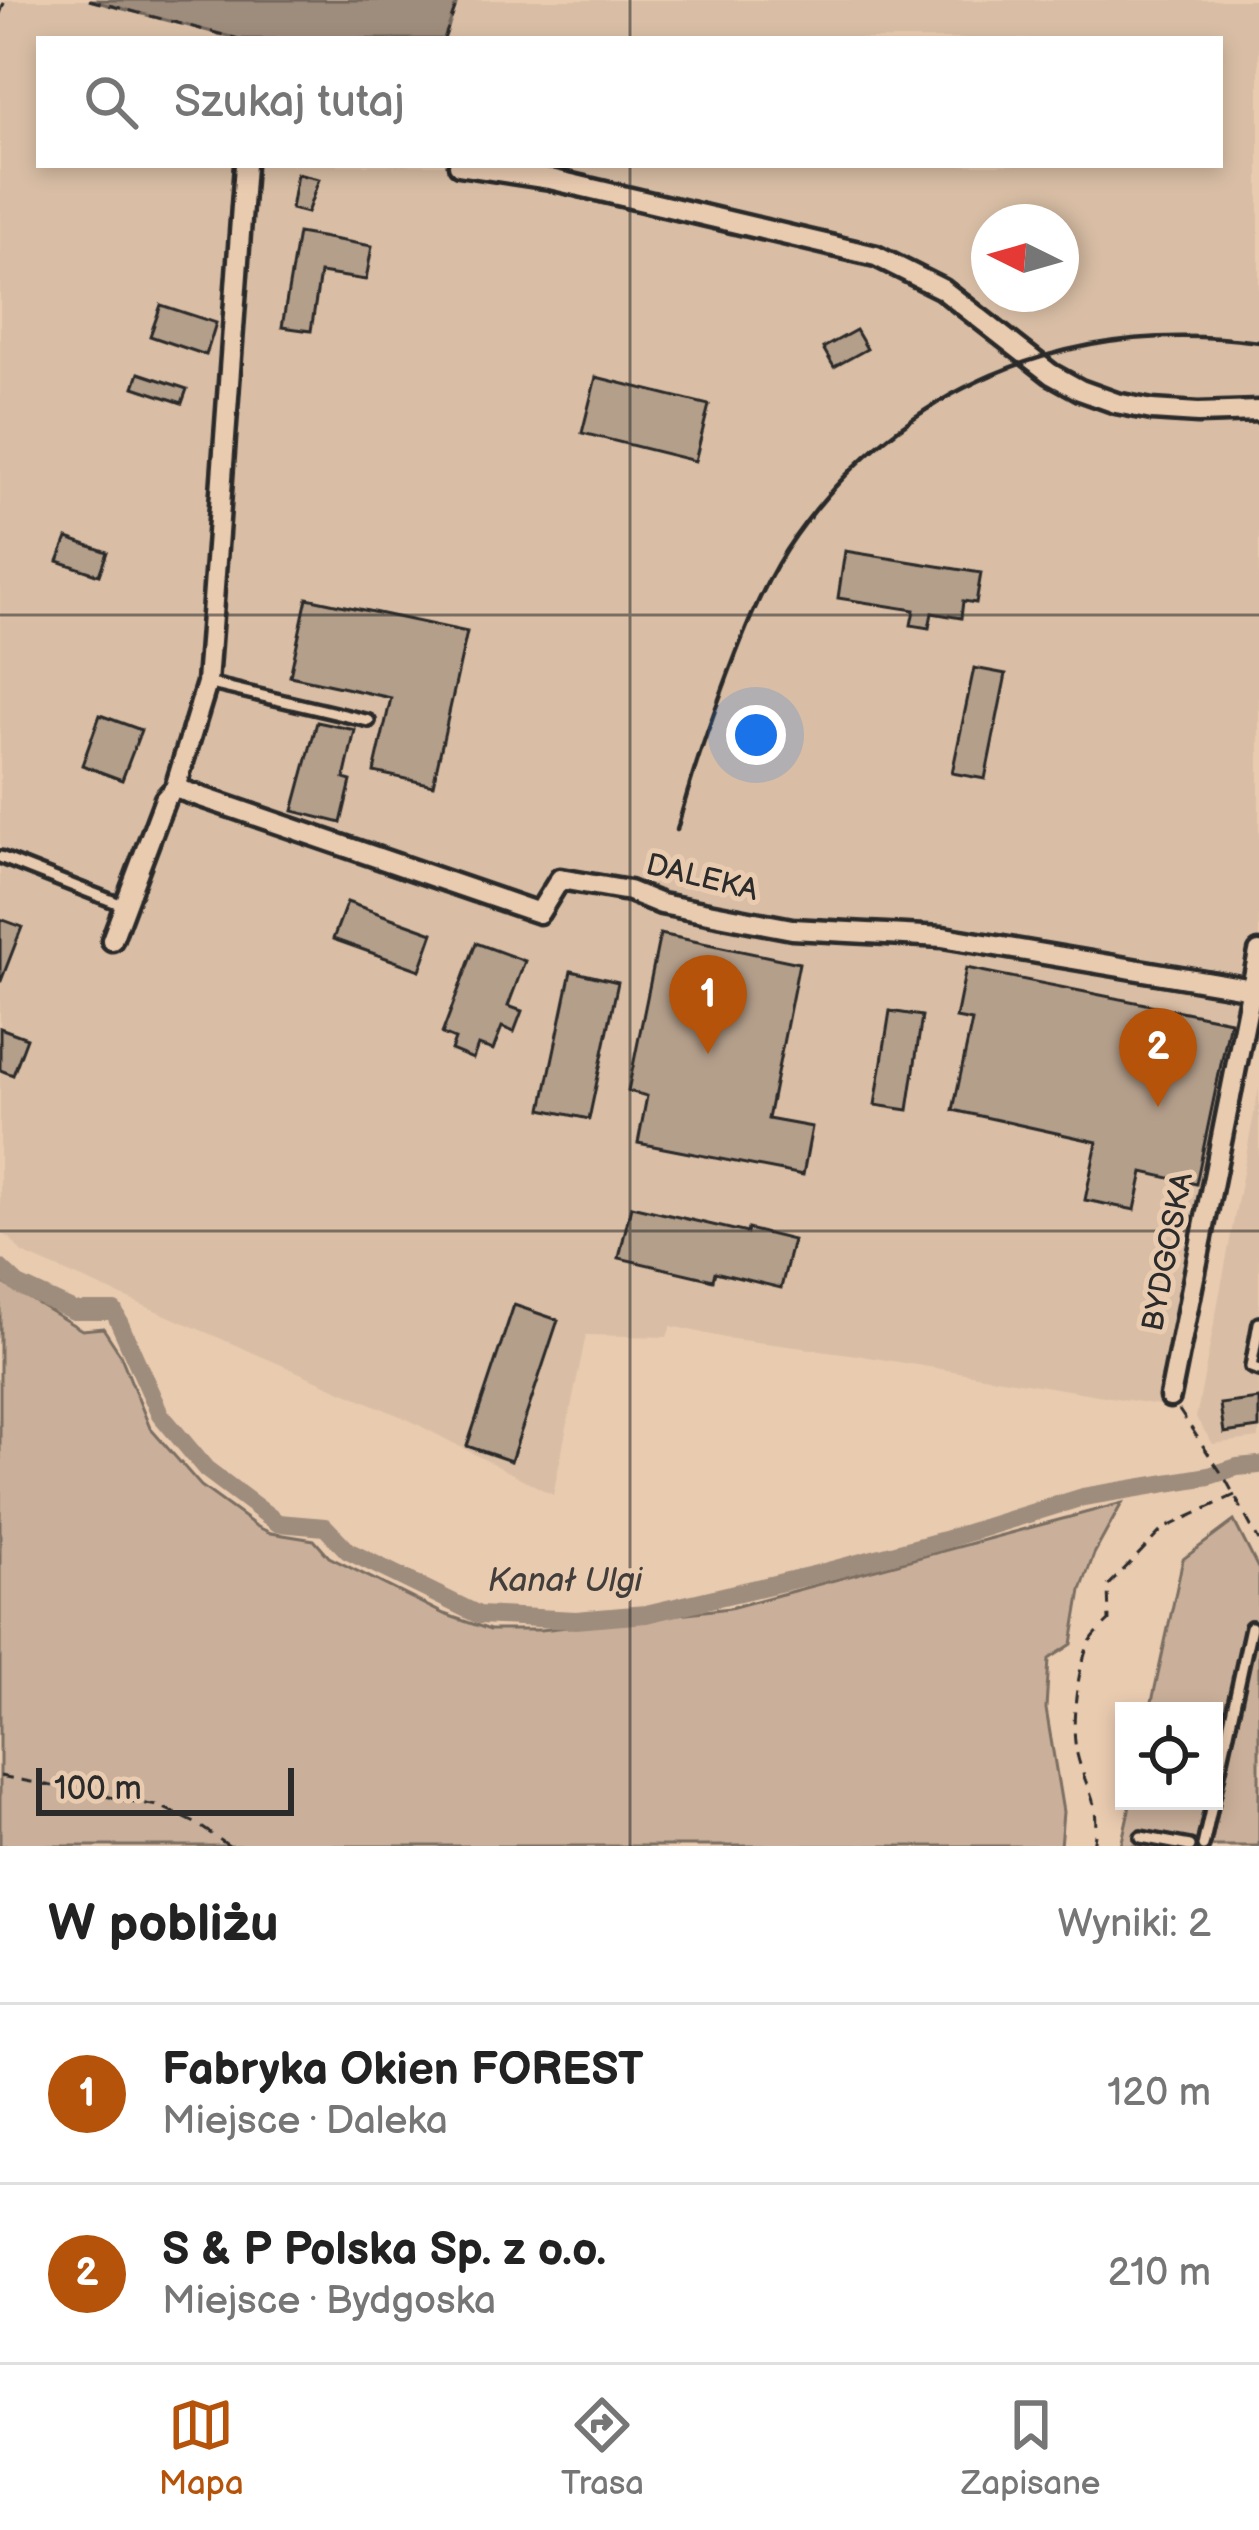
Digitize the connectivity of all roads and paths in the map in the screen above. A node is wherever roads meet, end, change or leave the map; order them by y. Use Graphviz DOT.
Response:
graph roads {
  1 [pos="5,0"];
  2 [pos="89,0"];
  3 [pos="458,0"];
  4 [pos="0,14"];
  5 [pos="227,36"];
  6 [pos="445,36"];
  7 [pos="245,168"];
  8 [pos="478,168"];
  9 [pos="1259,411"];
  10 [pos="207,683"];
  11 [pos="369,721"];
  12 [pos="175,788"];
  13 [pos="0,857"];
  14 [pos="125,906"];
  15 [pos="112,940"];
  16 [pos="1259,952"];
  17 [pos="1252,989"];
  18 [pos="1259,1323"];
  19 [pos="1259,1370"];
  20 [pos="1170,1397"];
  21 [pos="1235,1495"];
  22 [pos="1259,1541"];
  23 [pos="1251,1627"];
  24 [pos="1223,1757"];
  25 [pos="0,1776"];
  26 [pos="1211,1810"];
  27 [pos="1141,1837"];
  28 [pos="229,1846"];
  29 [pos="1093,1846"];
  30 [pos="1190,1846"];
  31 [pos="1203,1846"];
  1 -- 4 [label="path"];
  2 -- 5 [label="path"];
  3 -- 6 [label="path"];
  7 -- 10 [label="street"];
  8 -- 9 [label="street"];
  10 -- 11 [label="lane"];
  10 -- 12 [label="street"];
  12 -- 14 [label="street"];
  12 -- 17 [label="street, DALEKA"];
  13 -- 14 [label="lane"];
  14 -- 15 [label="street"];
  16 -- 17 [label="street, BYDGOSKA"];
  17 -- 20 [label="street, BYDGOSKA"];
  18 -- 19 [label="lane"];
  20 -- 21 [label="path"];
  21 -- 22 [label="path"];
  21 -- 29 [label="path"];
  23 -- 24 [label="lane"];
  25 -- 28 [label="path"];
  26 -- 31 [label="lane"];
  27 -- 30 [label="lane"];
}
